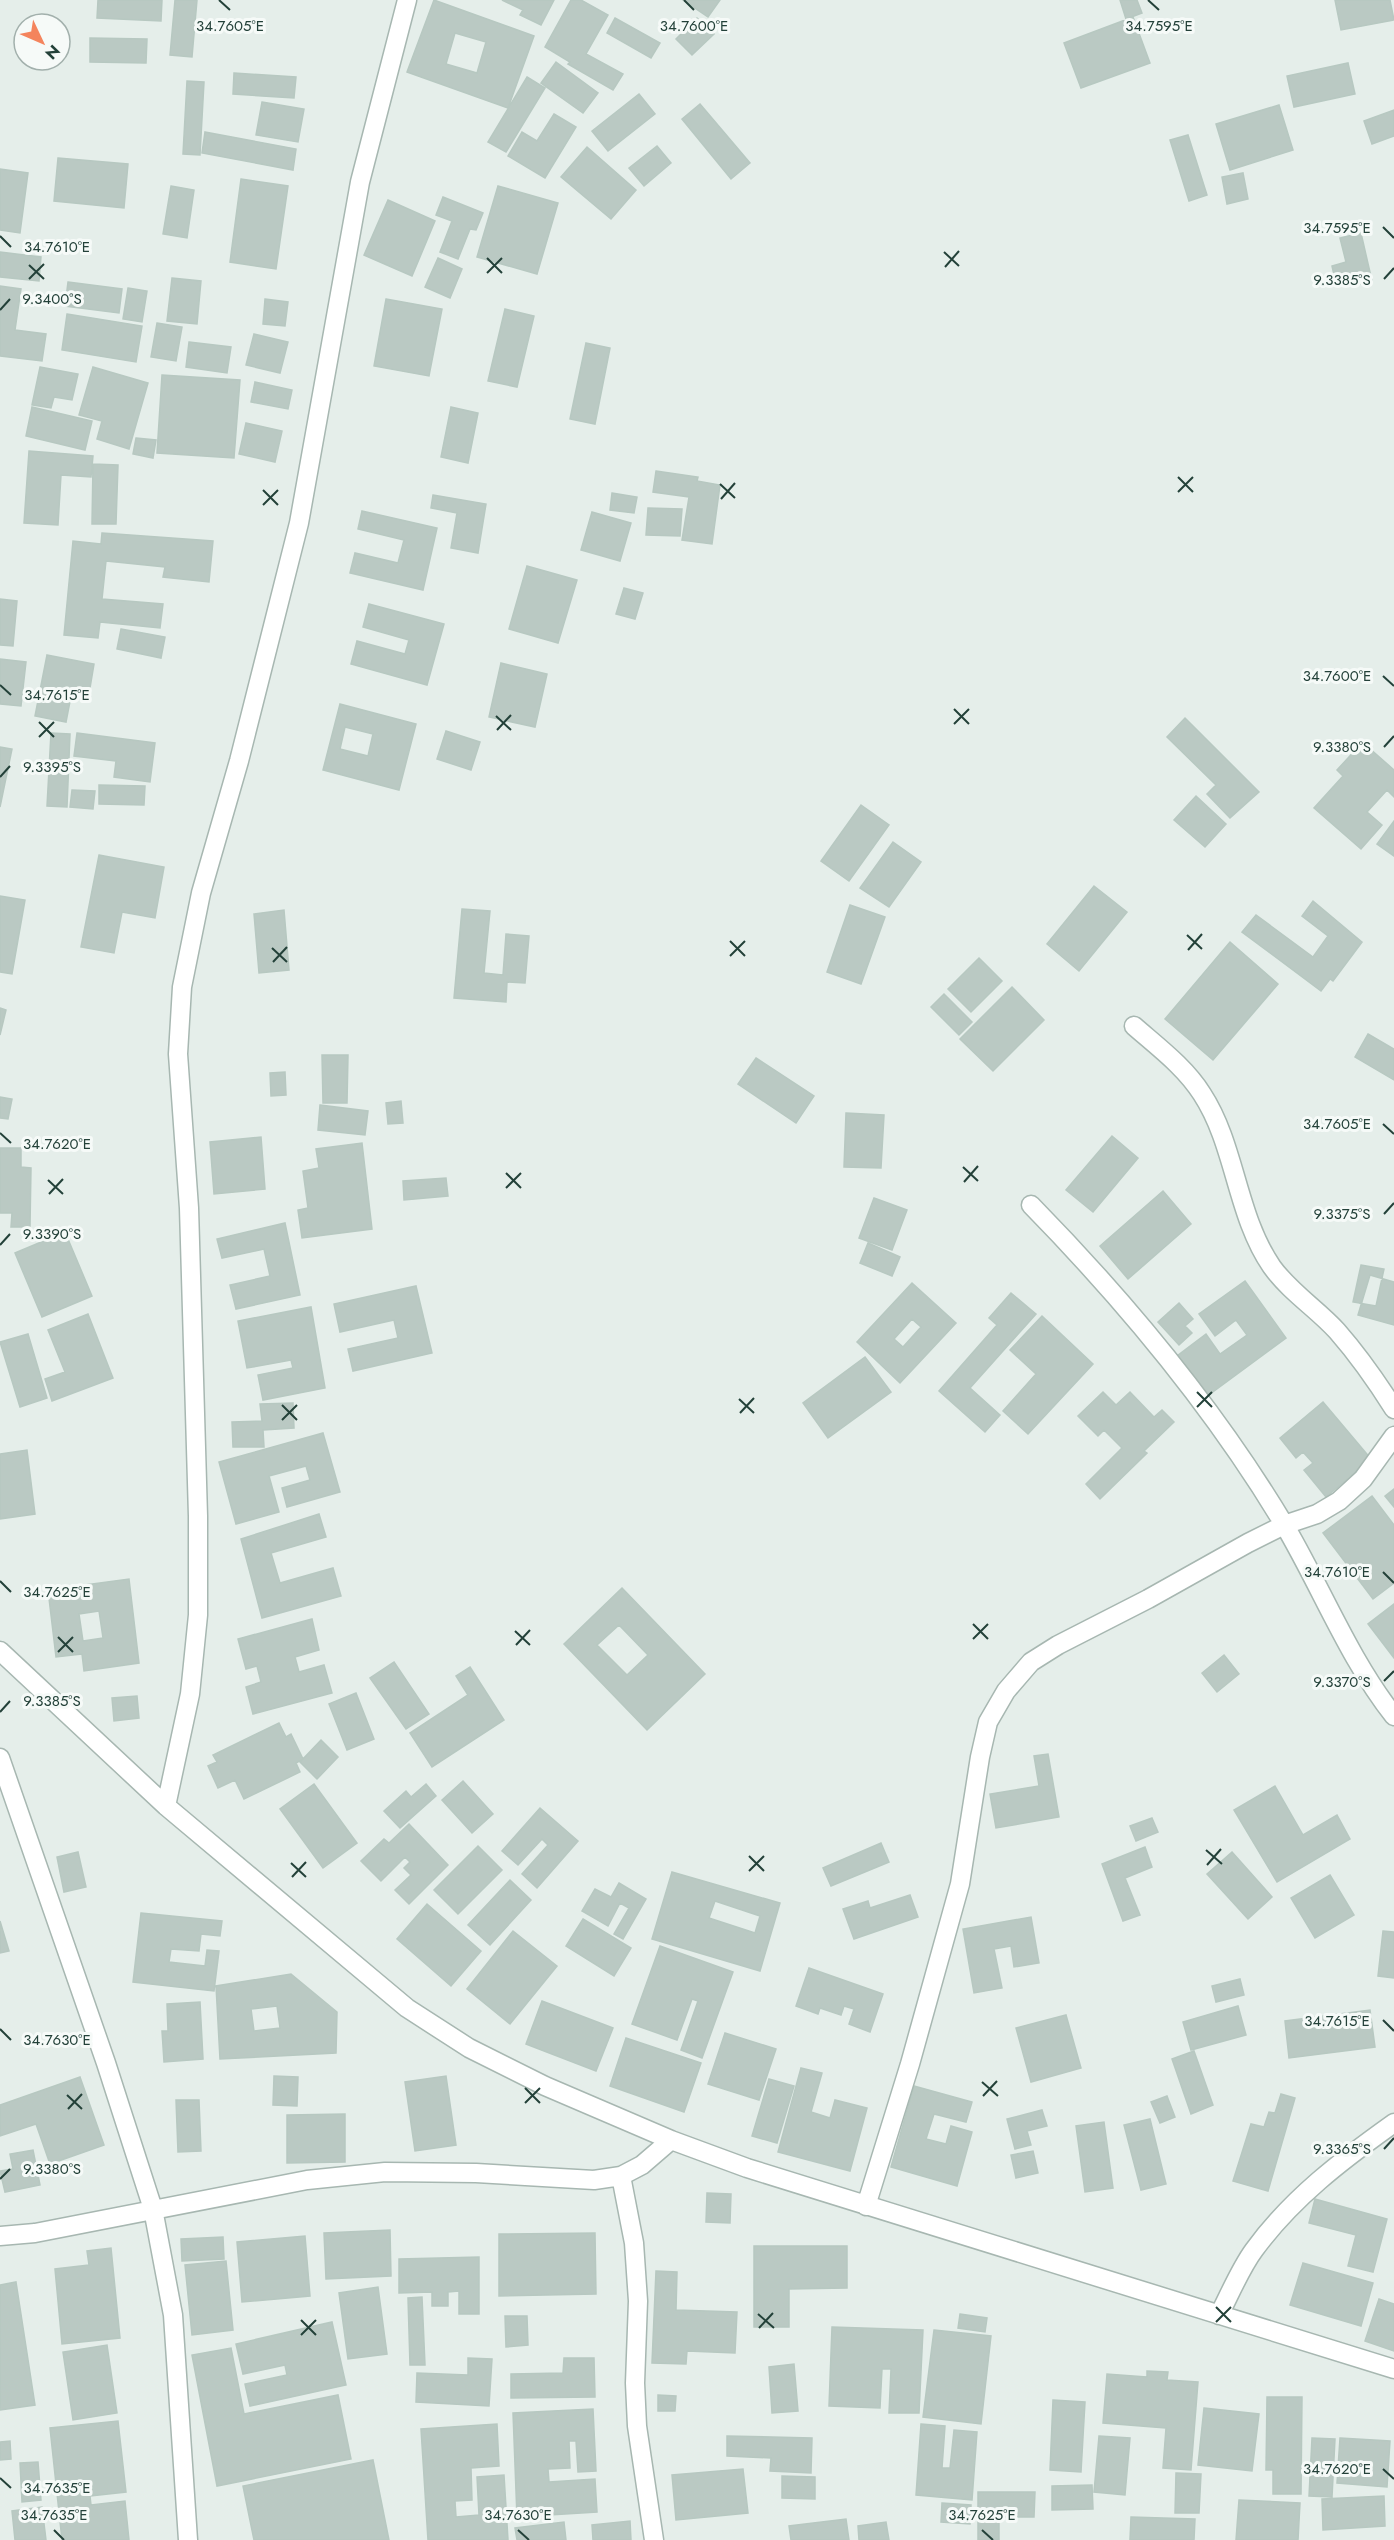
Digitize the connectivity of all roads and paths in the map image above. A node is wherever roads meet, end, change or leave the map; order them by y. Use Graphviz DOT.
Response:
graph roads {
  1 [pos="407,0"];
  2 [pos="1134,1026"];
  3 [pos="1031,1205"];
  4 [pos="1394,1409"];
  5 [pos="1394,1436"];
  6 [pos="1284,1525"];
  7 [pos="0,1651"];
  8 [pos="1394,1716"];
  9 [pos="0,1758"];
  10 [pos="166,1806"];
  11 [pos="1394,2123"];
  12 [pos="671,2140"];
  13 [pos="621,2176"];
  14 [pos="866,2206"];
  15 [pos="153,2209"];
  16 [pos="0,2235"];
  17 [pos="1219,2315"];
  18 [pos="1394,2369"];
  19 [pos="188,2540"];
  20 [pos="654,2540"];
  1 -- 10 [label="street"];
  2 -- 4 [label="street"];
  3 -- 6 [label="street"];
  5 -- 6 [label="street"];
  6 -- 8 [label="street"];
  6 -- 14 [label="street"];
  7 -- 10 [label="street"];
  9 -- 15 [label="street"];
  10 -- 12 [label="street"];
  11 -- 17 [label="street"];
  12 -- 13 [label="street"];
  12 -- 14 [label="street"];
  13 -- 15 [label="street"];
  13 -- 20 [label="street"];
  14 -- 17 [label="street"];
  15 -- 16 [label="street"];
  15 -- 19 [label="street"];
  17 -- 18 [label="street"];
}
